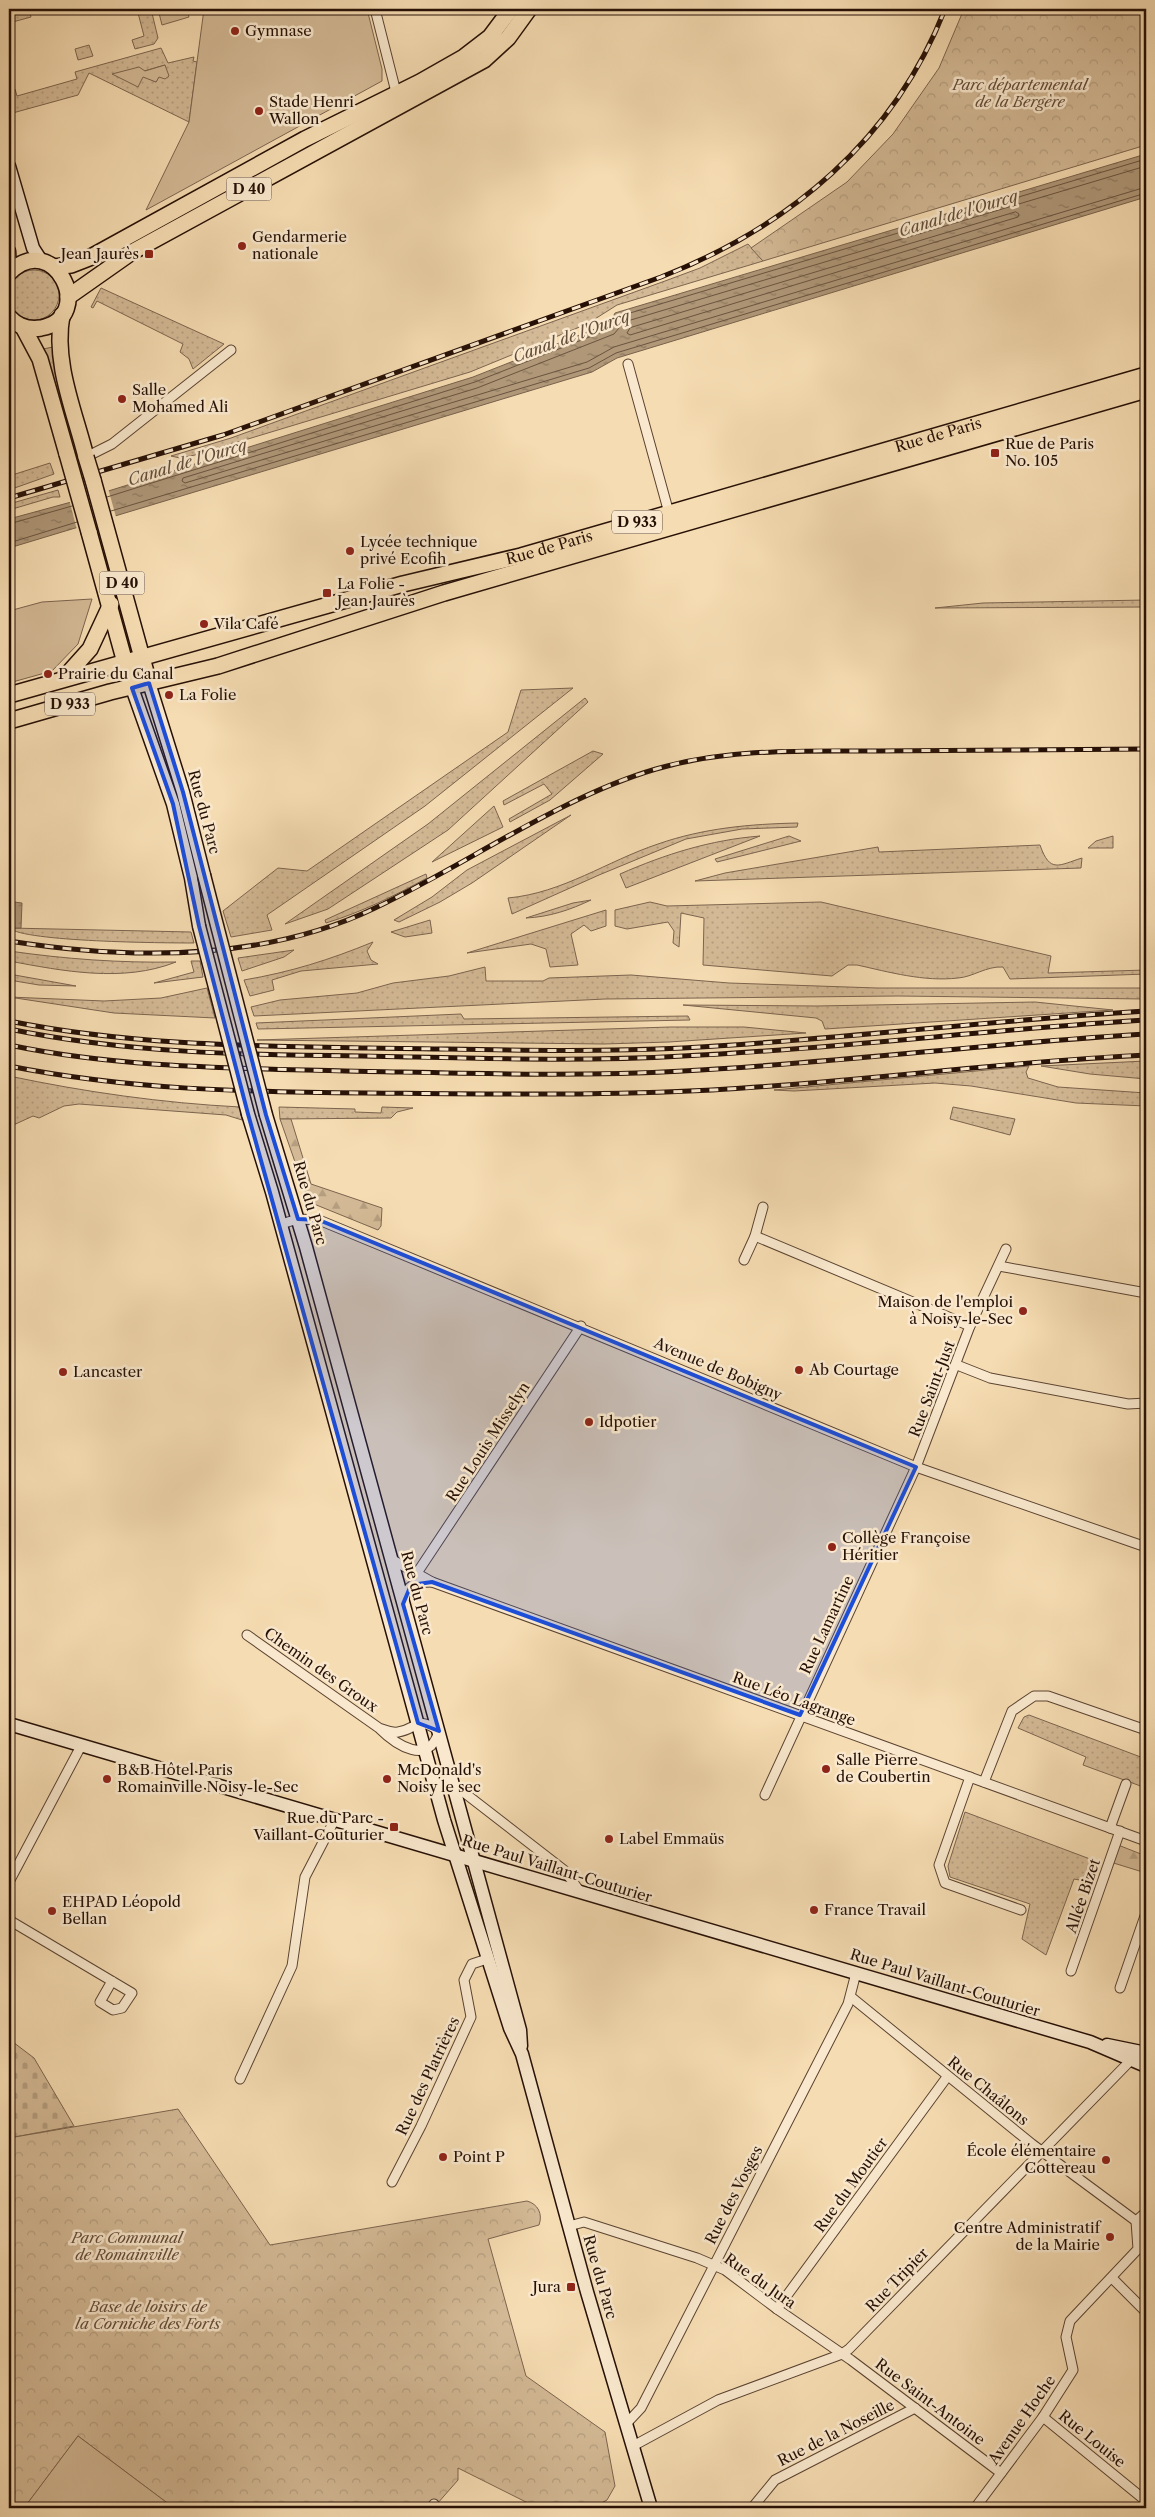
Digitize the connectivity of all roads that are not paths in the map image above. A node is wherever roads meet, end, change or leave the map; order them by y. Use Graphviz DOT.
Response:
graph roads {
  1 [pos="375,9"];
  2 [pos="511,9"];
  3 [pos="529,9"];
  4 [pos="496,41"];
  5 [pos="398,101"];
  6 [pos="9,166"];
  7 [pos="9,251"];
  8 [pos="48,264"];
  9 [pos="9,272"];
  10 [pos="68,297"];
  11 [pos="62,315"];
  12 [pos="9,317"];
  13 [pos="23,327"];
  14 [pos="231,350"];
  15 [pos="628,364"];
  16 [pos="1146,375"];
  17 [pos="1146,390"];
  18 [pos="86,457"];
  19 [pos="669,513"];
  20 [pos="111,604"];
  21 [pos="142,658"];
  22 [pos="125,662"];
  23 [pos="61,680"];
  24 [pos="149,683"];
  25 [pos="132,688"];
  26 [pos="9,695"];
  27 [pos="9,721"];
  28 [pos="197,876"];
  29 [pos="763,1207"];
  30 [pos="298,1219"];
  31 [pos="281,1224"];
  32 [pos="755,1236"];
  33 [pos="1006,1249"];
  34 [pos="744,1260"];
  35 [pos="999,1266"];
  36 [pos="1146,1293"];
  37 [pos="580,1326"];
  38 [pos="970,1326"];
  39 [pos="957,1365"];
  40 [pos="1146,1404"];
  41 [pos="916,1467"];
  42 [pos="1146,1547"];
  43 [pos="391,1559"];
  44 [pos="417,1573"];
  45 [pos="432,1582"];
  46 [pos="403,1604"];
  47 [pos="247,1635"];
  48 [pos="800,1716"];
  49 [pos="418,1723"];
  50 [pos="12,1725"];
  51 [pos="379,1728"];
  52 [pos="405,1730"];
  53 [pos="1146,1730"];
  54 [pos="439,1731"];
  55 [pos="81,1746"];
  56 [pos="404,1747"];
  57 [pos="425,1751"];
  58 [pos="970,1777"];
  59 [pos="984,1782"];
  60 [pos="453,1784"];
  61 [pos="1126,1784"];
  62 [pos="765,1795"];
  63 [pos="334,1821"];
  64 [pos="1110,1828"];
  65 [pos="1120,1831"];
  66 [pos="1146,1841"];
  67 [pos="454,1855"];
  68 [pos="473,1861"];
  69 [pos="9,1882"];
  70 [pos="581,1894"];
  71 [pos="1022,1910"];
  72 [pos="1146,1913"];
  73 [pos="9,1920"];
  74 [pos="487,1959"];
  75 [pos="1071,1971"];
  76 [pos="856,1972"];
  77 [pos="112,1981"];
  78 [pos="1120,1988"];
  79 [pos="851,1997"];
  80 [pos="1090,2042"];
  81 [pos="1146,2053"];
  82 [pos="522,2054"];
  83 [pos="1131,2060"];
  84 [pos="1146,2066"];
  85 [pos="947,2077"];
  86 [pos="240,2079"];
  87 [pos="1040,2150"];
  88 [pos="392,2182"];
  89 [pos="1146,2212"];
  90 [pos="1136,2220"];
  91 [pos="569,2226"];
  92 [pos="714,2265"];
  93 [pos="1112,2278"];
  94 [pos="777,2309"];
  95 [pos="1146,2312"];
  96 [pos="842,2354"];
  97 [pos="915,2408"];
  98 [pos="1042,2417"];
  99 [pos="626,2424"];
  100 [pos="633,2446"];
  101 [pos="1001,2473"];
  102 [pos="1146,2501"];
  103 [pos="651,2508"];
  104 [pos="752,2508"];
  105 [pos="975,2508"];
  1 -- 5 [label="street"];
  2 -- 4 [label="main road, D 40"];
  3 -- 4 [label="main road, D 40"];
  4 -- 5 [label="main road, D 40"];
  5 -- 8 [label="main road, D 40"];
  5 -- 10 [label="main road, D 40"];
  6 -- 8 [label="main road"];
  7 -- 9 [label="main road"];
  8 -- 9 [label="main road"];
  8 -- 10 [label="main road"];
  10 -- 11 [label="main road"];
  11 -- 13 [label="main road"];
  11 -- 18 [label="main road, D 40"];
  12 -- 13 [label="main road"];
  13 -- 20 [label="main road, D 40, bridge"];
  14 -- 18 [label="street"];
  15 -- 19 [label="street"];
  16 -- 19 [label="main road, Rue de Paris / D 933"];
  17 -- 24 [label="main road, Rue de Paris / D 933"];
  18 -- 21 [label="main road, D 40, bridge"];
  19 -- 21 [label="main road, Rue de Paris / D 933"];
  20 -- 22 [label="main road, D 40"];
  20 -- 23 [label="main road"];
  21 -- 22 [label="main road, Rue de Paris / D 933"];
  21 -- 24 [label="main road, D 40"];
  22 -- 23 [label="main road, Rue de Paris / D 933"];
  22 -- 25 [label="main road, D 40"];
  23 -- 26 [label="main road, Rue de Paris / D 933"];
  24 -- 25 [label="main road, Rue de Paris / D 933"];
  24 -- 28 [label="main road, Rue du Parc / D 40"];
  25 -- 27 [label="main road, D 933"];
  25 -- 28 [label="main road, Rue du Parc / D 40"];
  28 -- 30 [label="main road, Rue du Parc / D 40, bridge"];
  28 -- 31 [label="main road, Rue du Parc / D 40, bridge"];
  29 -- 32 [label="street"];
  30 -- 31 [label="street, Avenue de Bobigny"];
  30 -- 37 [label="street, Avenue de Bobigny"];
  30 -- 43 [label="main road, Rue du Parc / D 40"];
  31 -- 49 [label="main road, Rue du Parc / D 40"];
  32 -- 34 [label="street"];
  32 -- 38 [label="street"];
  33 -- 35 [label="street, Rue Saint-Just"];
  35 -- 36 [label="street"];
  35 -- 38 [label="street, Rue Saint-Just"];
  37 -- 41 [label="street, Avenue de Bobigny"];
  37 -- 44 [label="street, Rue Louis Misselyn"];
  38 -- 39 [label="street, Rue Saint-Just"];
  39 -- 40 [label="street"];
  39 -- 41 [label="street, Rue Saint-Just"];
  41 -- 42 [label="street, Avenue de Bobigny"];
  41 -- 48 [label="street, Rue Lamartine"];
  43 -- 44 [label="street, Rue Léo Lagrange"];
  43 -- 46 [label="main road, Rue du Parc / D 40"];
  44 -- 45 [label="street, Rue Léo Lagrange"];
  45 -- 46 [label="street"];
  45 -- 48 [label="street, Rue Léo Lagrange"];
  46 -- 54 [label="main road, Rue du Parc / D 40"];
  47 -- 51 [label="street, Chemin des Groux"];
  48 -- 58 [label="street, Rue Léo Lagrange"];
  48 -- 62 [label="street, Rue Lamartine"];
  49 -- 52 [label="street"];
  49 -- 54 [label="street"];
  49 -- 57 [label="main road, Rue du Parc / D 40"];
  50 -- 55 [label="main road, Rue Paul Vaillant-Couturier"];
  51 -- 52 [label="street, Chemin des Groux"];
  51 -- 56 [label="street, Chemin des Groux"];
  52 -- 56 [label="street"];
  53 -- 59 [label="street"];
  54 -- 57 [label="street"];
  54 -- 60 [label="main road, Rue du Parc / D 40"];
  55 -- 63 [label="main road, Rue Paul Vaillant-Couturier"];
  55 -- 69 [label="street"];
  56 -- 57 [label="street, Chemin des Groux"];
  57 -- 67 [label="main road, Rue du Parc / D 40"];
  58 -- 59 [label="street, Rue Léo Lagrange"];
  58 -- 71 [label="street"];
  59 -- 64 [label="street, Rue Léo Lagrange"];
  60 -- 68 [label="main road, Rue du Parc / D 40"];
  60 -- 70 [label="street"];
  61 -- 64 [label="street"];
  63 -- 67 [label="main road, Rue Paul Vaillant-Couturier"];
  63 -- 86 [label="street"];
  64 -- 65 [label="street, Rue Léo Lagrange"];
  65 -- 66 [label="street, Rue Léo Lagrange"];
  65 -- 75 [label="street, Allée Bizet"];
  67 -- 68 [label="main road, Rue Paul Vaillant-Couturier"];
  67 -- 74 [label="main road, Rue du Parc / D 40"];
  68 -- 70 [label="main road, Rue Paul Vaillant-Couturier"];
  68 -- 82 [label="main road, Rue du Parc / D 40"];
  70 -- 76 [label="main road, Rue Paul Vaillant-Couturier"];
  72 -- 78 [label="street"];
  73 -- 77 [label="street"];
  74 -- 82 [label="main road, Rue du Parc / D 40"];
  74 -- 88 [label="street, Rue des Platrières"];
  76 -- 79 [label="street, Rue des Vosges"];
  76 -- 80 [label="main road, Rue Paul Vaillant-Couturier"];
  79 -- 85 [label="street, Rue Chaâlons"];
  79 -- 92 [label="street, Rue des Vosges"];
  80 -- 81 [label="main road, Rue Paul Vaillant-Couturier"];
  80 -- 83 [label="main road, Rue Paul Vaillant-Couturier"];
  82 -- 91 [label="main road, Rue du Parc / D 40"];
  83 -- 84 [label="main road, Rue Paul Vaillant-Couturier"];
  83 -- 87 [label="street, Rue Tripier"];
  85 -- 87 [label="street, Rue Chaâlons"];
  85 -- 94 [label="street, Rue du Moutier"];
  87 -- 90 [label="street, Rue Chaâlons"];
  87 -- 96 [label="street, Rue Tripier"];
  89 -- 90 [label="street"];
  90 -- 93 [label="street, Avenue Hoche"];
  91 -- 92 [label="street, Rue du Jura"];
  91 -- 99 [label="main road, Rue du Parc / D 40"];
  92 -- 94 [label="street, Rue du Jura"];
  92 -- 99 [label="street, Rue des Vosges"];
  93 -- 95 [label="street"];
  93 -- 98 [label="street, Avenue Hoche"];
  94 -- 96 [label="street, Rue du Jura"];
  96 -- 97 [label="street, Rue Saint-Antoine"];
  96 -- 100 [label="street, Rue Tripier"];
  97 -- 101 [label="street, Rue Saint-Antoine"];
  97 -- 104 [label="street, Rue de la Noseille"];
  98 -- 101 [label="street, Avenue Hoche"];
  98 -- 102 [label="street, Rue Louise"];
  99 -- 100 [label="main road, Rue du Parc / D 40"];
  100 -- 103 [label="main road, Rue du Parc / D 40"];
  101 -- 105 [label="street, Avenue Hoche"];
}
